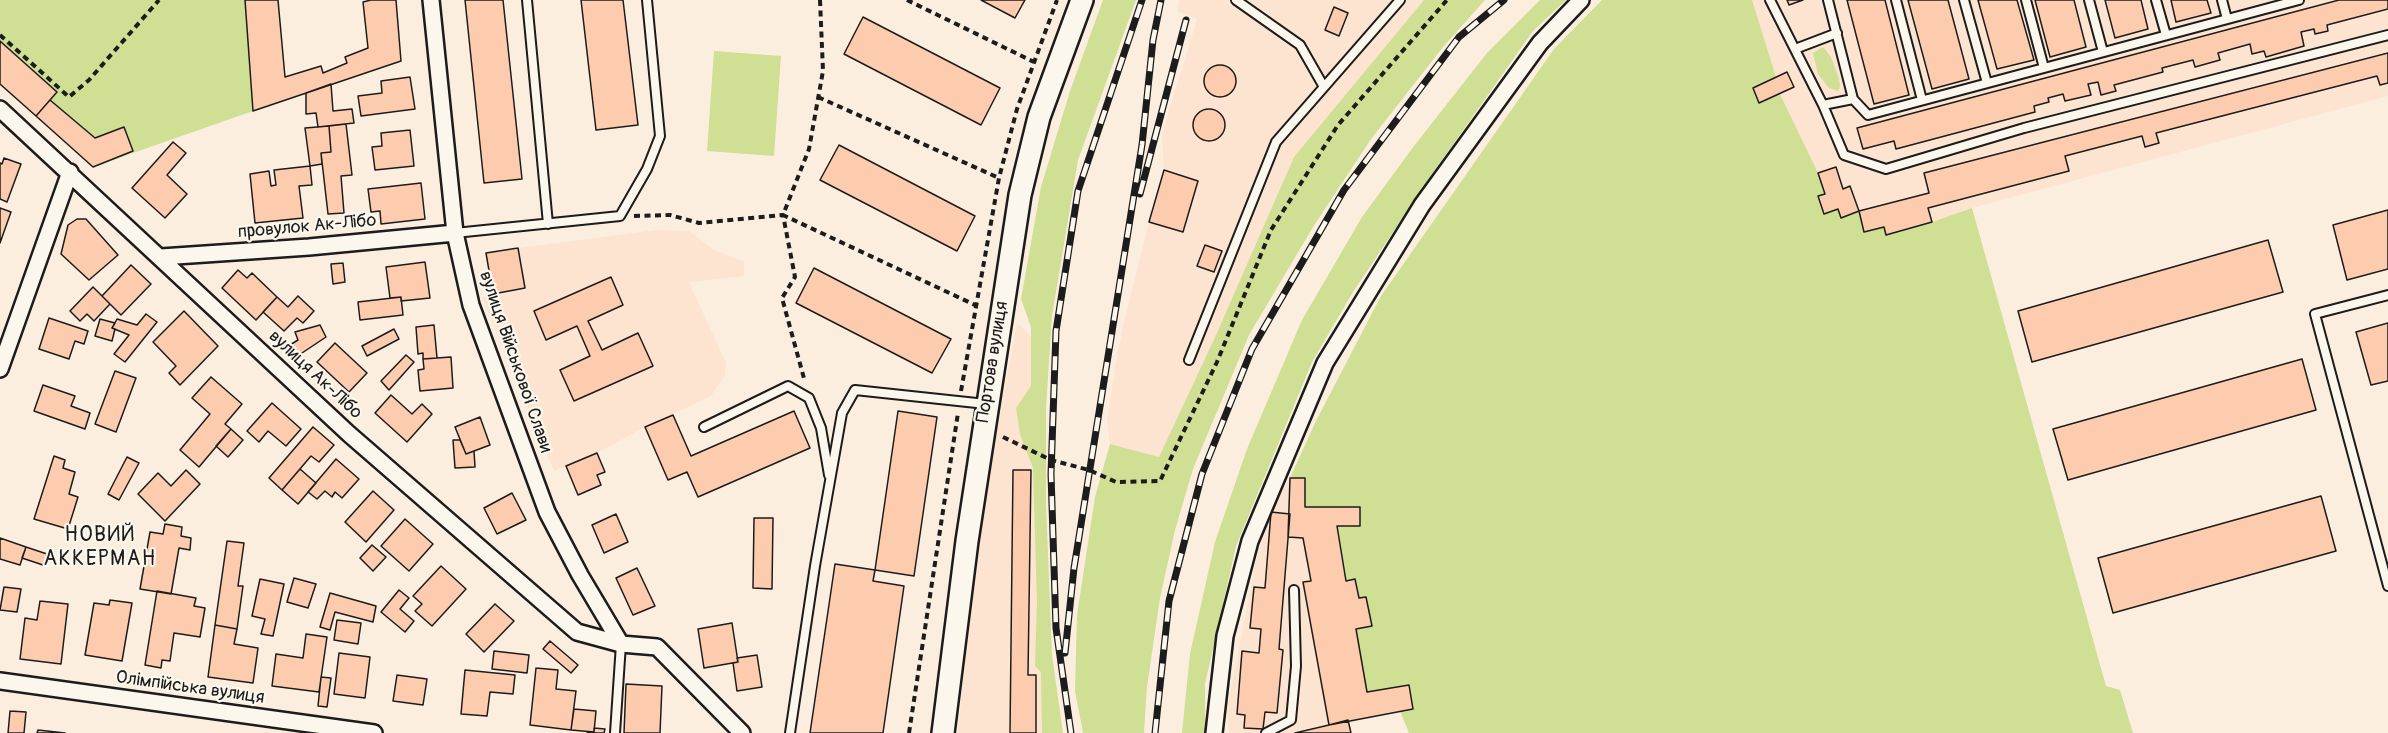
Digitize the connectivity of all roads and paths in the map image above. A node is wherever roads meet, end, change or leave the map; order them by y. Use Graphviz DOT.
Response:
graph roads {
  1 [pos="159,0"];
  2 [pos="431,0"];
  3 [pos="527,0"];
  4 [pos="646,0"];
  5 [pos="820,0"];
  6 [pos="907,0"];
  7 [pos="1058,0"];
  8 [pos="1082,0"];
  9 [pos="1236,0"];
  10 [pos="1400,0"];
  11 [pos="1581,0"];
  12 [pos="1770,0"];
  13 [pos="1828,0"];
  14 [pos="1896,0"];
  15 [pos="1964,0"];
  16 [pos="2026,0"];
  17 [pos="2089,0"];
  18 [pos="2156,0"];
  19 [pos="2222,0"];
  20 [pos="2299,0"];
  21 [pos="2290,1"];
  22 [pos="2227,19"];
  23 [pos="1837,33"];
  24 [pos="0,35"];
  25 [pos="2166,35"];
  26 [pos="2388,35"];
  27 [pos="1795,49"];
  28 [pos="2103,52"];
  29 [pos="1034,62"];
  30 [pos="2044,68"];
  31 [pos="1987,83"];
  32 [pos="1324,87"];
  33 [pos="818,96"];
  34 [pos="1853,99"];
  35 [pos="1922,100"];
  36 [pos="1823,105"];
  37 [pos="0,109"];
  38 [pos="70,172"];
  39 [pos="999,178"];
  40 [pos="783,215"];
  41 [pos="620,216"];
  42 [pos="548,224"];
  43 [pos="455,233"];
  44 [pos="161,257"];
  45 [pos="2388,295"];
  46 [pos="975,305"];
  47 [pos="1189,360"];
  48 [pos="0,369"];
  49 [pos="809,398"];
  50 [pos="959,401"];
  51 [pos="987,404"];
  52 [pos="704,427"];
  53 [pos="830,479"];
  54 [pos="2388,586"];
  55 [pos="1294,590"];
  56 [pos="621,644"];
  57 [pos="0,681"];
  58 [pos="374,733"];
  59 [pos="615,733"];
  60 [pos="742,733"];
  61 [pos="790,733"];
  62 [pos="909,733"];
  63 [pos="943,733"];
  64 [pos="1214,733"];
  65 [pos="1266,733"];
  1 -- 24 [label="path"];
  2 -- 43 [label="street, вулиця Військової Слави"];
  3 -- 42 [label="lane"];
  4 -- 41 [label="lane"];
  5 -- 33 [label="path"];
  6 -- 29 [label="path"];
  7 -- 29 [label="path"];
  8 -- 51 [label="main road, Портова вулиця"];
  9 -- 32 [label="lane"];
  10 -- 32 [label="lane"];
  11 -- 64 [label="street"];
  12 -- 27 [label="lane"];
  13 -- 23 [label="lane"];
  14 -- 35 [label="lane"];
  15 -- 31 [label="lane"];
  16 -- 30 [label="lane"];
  17 -- 28 [label="lane"];
  18 -- 25 [label="lane"];
  19 -- 22 [label="lane"];
  20 -- 21 [label="lane"];
  21 -- 22 [label="lane"];
  22 -- 25 [label="lane"];
  23 -- 27 [label="lane"];
  23 -- 34 [label="lane"];
  25 -- 28 [label="lane"];
  26 -- 36 [label="lane"];
  27 -- 36 [label="lane"];
  28 -- 30 [label="lane"];
  29 -- 39 [label="path"];
  30 -- 31 [label="lane"];
  31 -- 35 [label="lane"];
  32 -- 47 [label="lane"];
  33 -- 39 [label="path"];
  33 -- 40 [label="path"];
  34 -- 35 [label="lane"];
  34 -- 36 [label="lane"];
  37 -- 38 [label="street, вулиця Ак-Лібо"];
  38 -- 44 [label="street, вулиця Ак-Лібо"];
  38 -- 48 [label="street"];
  39 -- 46 [label="path"];
  40 -- 41 [label="path"];
  40 -- 46 [label="path"];
  40 -- 49 [label="path"];
  41 -- 42 [label="lane"];
  42 -- 43 [label="lane"];
  43 -- 44 [label="street, провулок Ак-Лібо"];
  43 -- 56 [label="street, вулиця Військової Слави"];
  44 -- 56 [label="street, вулиця Ак-Лібо"];
  45 -- 54 [label="lane"];
  46 -- 50 [label="path"];
  49 -- 52 [label="lane"];
  49 -- 53 [label="lane"];
  50 -- 51 [label="lane"];
  50 -- 53 [label="lane"];
  50 -- 62 [label="path"];
  51 -- 63 [label="main road, Портова вулиця"];
  53 -- 61 [label="lane"];
  55 -- 65 [label="lane"];
  56 -- 59 [label="lane"];
  56 -- 60 [label="street"];
  57 -- 58 [label="street, Олімпійська вулиця"];
}
